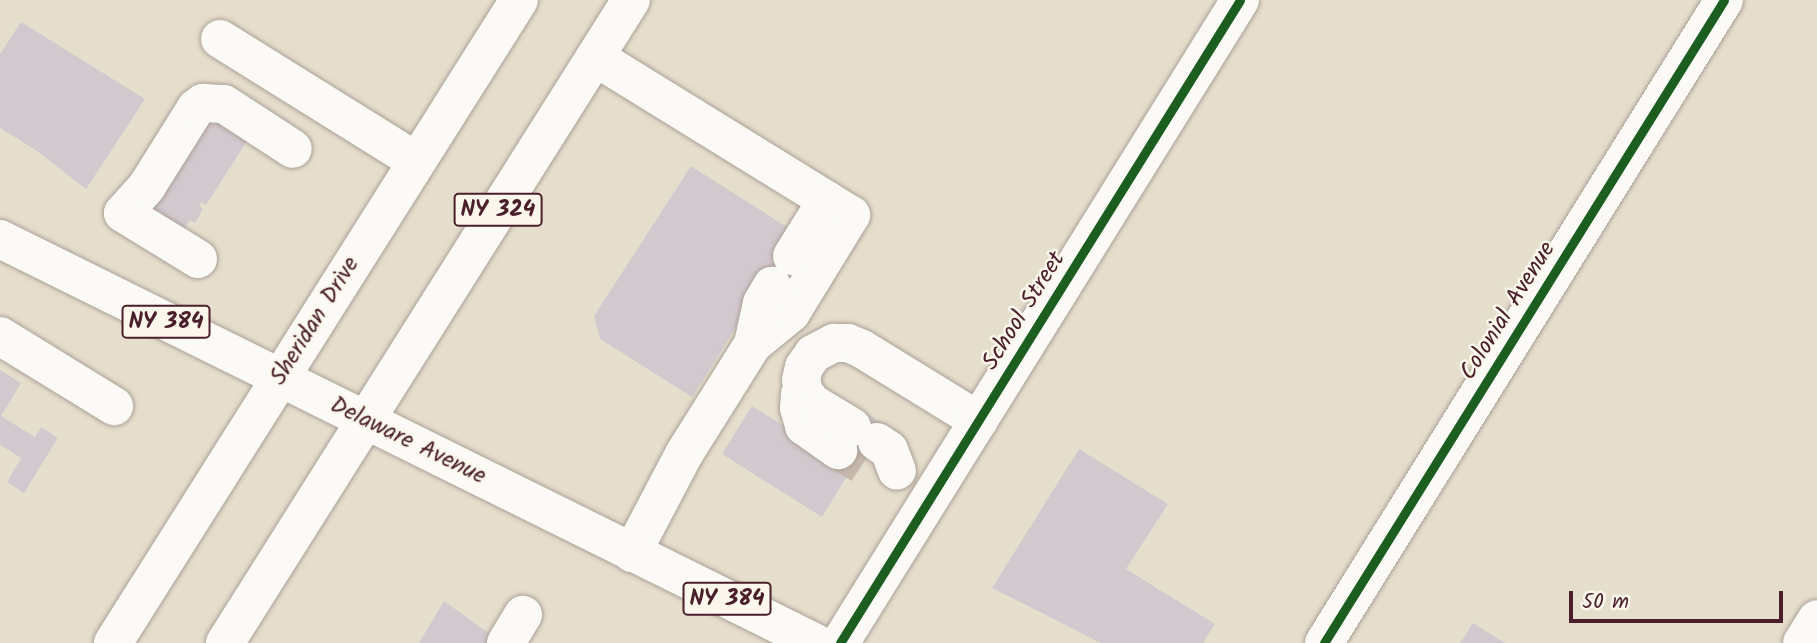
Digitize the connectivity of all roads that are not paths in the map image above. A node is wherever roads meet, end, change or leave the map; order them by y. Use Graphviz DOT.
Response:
graph roads {
  1 [pos="519,0"];
  2 [pos="631,0"];
  3 [pos="1240,0"];
  4 [pos="1724,0"];
  5 [pos="220,39"];
  6 [pos="595,57"];
  7 [pos="175,118"];
  8 [pos="416,161"];
  9 [pos="840,208"];
  10 [pos="0,239"];
  11 [pos="198,259"];
  12 [pos="0,336"];
  13 [pos="753,344"];
  14 [pos="279,377"];
  15 [pos="114,406"];
  16 [pos="364,419"];
  17 [pos="979,421"];
  18 [pos="863,450"];
  19 [pos="632,552"];
  20 [pos="1817,619"];
  21 [pos="113,643"];
  22 [pos="225,643"];
  23 [pos="816,643"];
  24 [pos="840,643"];
  25 [pos="1324,643"];
  26 [pos="1802,643"];
  1 -- 8 [label="main road, Sheridan Drive"];
  2 -- 6 [label="main road, NY 324"];
  3 -- 17 [label="main road, School Street"];
  4 -- 25 [label="main road, Colonial Avenue"];
  5 -- 8 [label="main road"];
  6 -- 9 [label="main road"];
  6 -- 16 [label="main road, NY 324"];
  7 -- 11 [label="main road"];
  8 -- 14 [label="main road, Sheridan Drive"];
  9 -- 13 [label="main road"];
  9 -- 13 [label="main road"];
  10 -- 14 [label="main road, Delaware Avenue / NY 384"];
  12 -- 15 [label="main road"];
  13 -- 19 [label="main road"];
  14 -- 16 [label="main road, Delaware Avenue / NY 384"];
  14 -- 21 [label="main road, Sheridan Drive"];
  16 -- 19 [label="main road, Delaware Avenue / NY 384"];
  16 -- 22 [label="main road, NY 324"];
  17 -- 18 [label="main road"];
  17 -- 24 [label="main road, School Street"];
  19 -- 23 [label="main road, Delaware Avenue / NY 384"];
  20 -- 26 [label="main road"];
}
